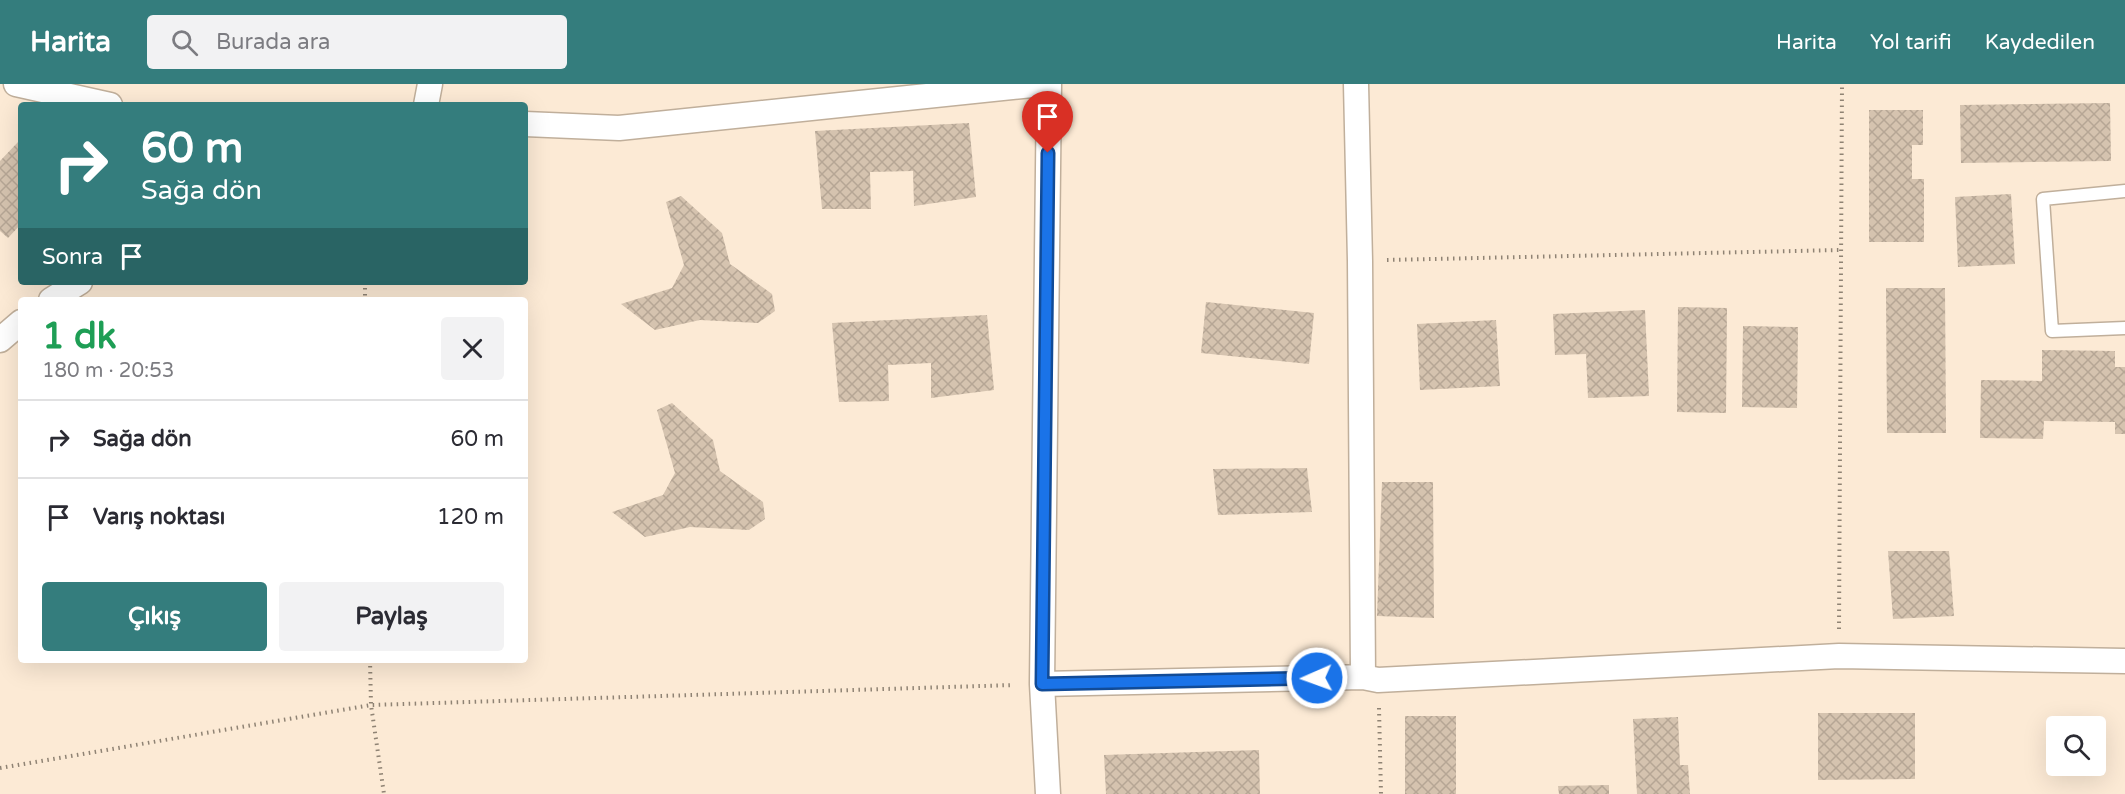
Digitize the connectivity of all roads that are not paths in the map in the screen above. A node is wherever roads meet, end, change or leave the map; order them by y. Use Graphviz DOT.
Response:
graph roads {
  1 [pos="16,84"];
  2 [pos="430,84"];
  3 [pos="1042,84"];
  4 [pos="1049,84"];
  5 [pos="1356,84"];
  6 [pos="97,102"];
  7 [pos="427,102"];
  8 [pos="528,124"];
  9 [pos="2125,191"];
  10 [pos="75,285"];
  11 [pos="56,297"];
  12 [pos="18,325"];
  13 [pos="2125,328"];
  14 [pos="0,340"];
  15 [pos="2125,661"];
  16 [pos="1371,679"];
  17 [pos="1042,684"];
  18 [pos="1048,794"];
  1 -- 6 [label="street"];
  2 -- 7 [label="street"];
  3 -- 8 [label="street"];
  4 -- 17 [label="street"];
  5 -- 16 [label="street"];
  9 -- 13 [label="lane"];
  10 -- 11 [label="street"];
  12 -- 14 [label="street"];
  15 -- 16 [label="street"];
  16 -- 17 [label="street"];
  17 -- 18 [label="street"];
}
